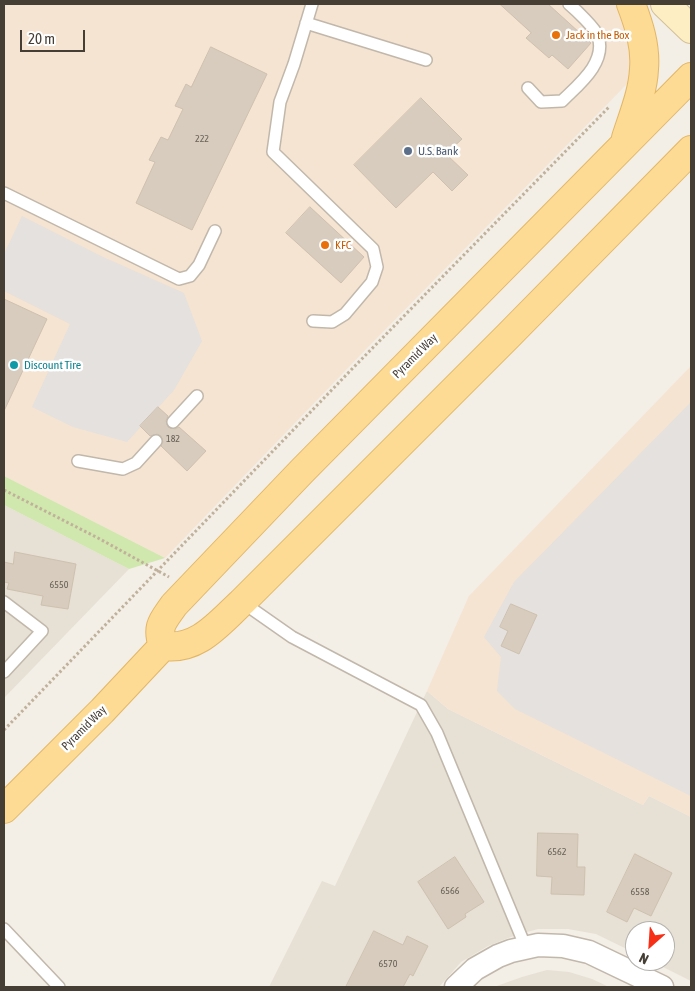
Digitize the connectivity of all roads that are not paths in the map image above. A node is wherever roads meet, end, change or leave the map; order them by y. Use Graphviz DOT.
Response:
graph roads {
  1 [pos="312,4"];
  2 [pos="569,4"];
  3 [pos="631,4"];
  4 [pos="665,4"];
  5 [pos="306,23"];
  6 [pos="691,29"];
  7 [pos="426,60"];
  8 [pos="691,77"];
  9 [pos="528,88"];
  10 [pos="624,144"];
  11 [pos="691,150"];
  12 [pos="691,171"];
  13 [pos="665,177"];
  14 [pos="4,193"];
  15 [pos="216,231"];
  16 [pos="313,320"];
  17 [pos="197,396"];
  18 [pos="173,422"];
  19 [pos="156,441"];
  20 [pos="78,460"];
  21 [pos="4,602"];
  22 [pos="242,602"];
  23 [pos="163,646"];
  24 [pos="4,672"];
  25 [pos="4,808"];
  26 [pos="4,929"];
  27 [pos="526,948"];
  28 [pos="59,987"];
  29 [pos="456,987"];
  30 [pos="662,987"];
  1 -- 5 [label="lane"];
  2 -- 9 [label="lane"];
  3 -- 10 [label="main road"];
  4 -- 6 [label="main road"];
  5 -- 7 [label="lane"];
  5 -- 16 [label="lane"];
  8 -- 10 [label="main road, Pyramid Way"];
  10 -- 23 [label="main road, Pyramid Way"];
  11 -- 13 [label="main road"];
  12 -- 13 [label="main road"];
  13 -- 22 [label="main road"];
  14 -- 15 [label="lane"];
  17 -- 18 [label="lane"];
  19 -- 20 [label="lane"];
  21 -- 24 [label="lane"];
  22 -- 23 [label="main road"];
  22 -- 27 [label="lane"];
  23 -- 25 [label="main road, Pyramid Way"];
  26 -- 28 [label="lane"];
  27 -- 29 [label="street"];
  27 -- 30 [label="street"];
}
